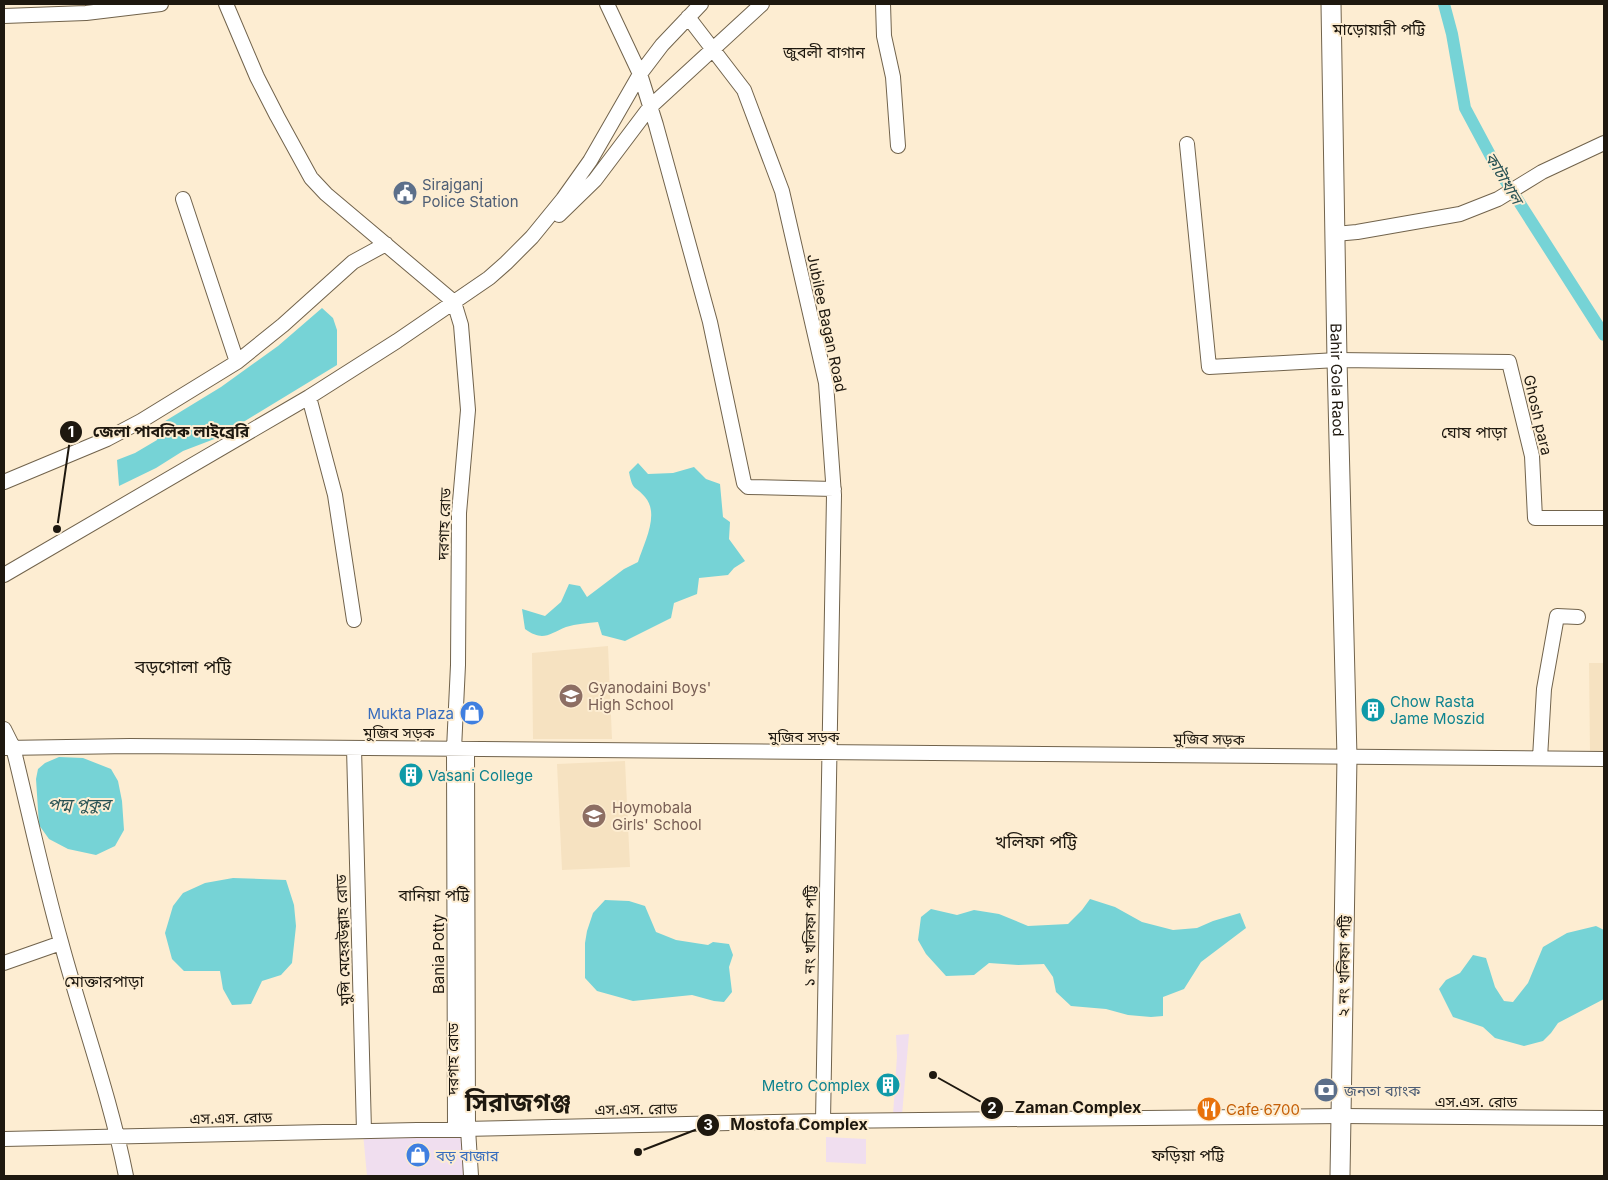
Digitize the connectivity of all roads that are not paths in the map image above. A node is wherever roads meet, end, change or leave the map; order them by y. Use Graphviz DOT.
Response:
graph roads {
  1 [pos="161,4"];
  2 [pos="226,4"];
  3 [pos="607,4"];
  4 [pos="701,4"];
  5 [pos="762,4"];
  6 [pos="883,4"];
  7 [pos="1331,4"];
  8 [pos="4,16"];
  9 [pos="688,17"];
  10 [pos="713,49"];
  11 [pos="640,74"];
  12 [pos="650,107"];
  13 [pos="1604,143"];
  14 [pos="1187,144"];
  15 [pos="898,146"];
  16 [pos="183,199"];
  17 [pos="1335,234"];
  18 [pos="532,237"];
  19 [pos="386,244"];
  20 [pos="454,302"];
  21 [pos="1337,360"];
  22 [pos="237,362"];
  23 [pos="309,397"];
  24 [pos="4,482"];
  25 [pos="834,489"];
  26 [pos="1604,518"];
  27 [pos="4,575"];
  28 [pos="1578,617"];
  29 [pos="354,620"];
  30 [pos="4,729"];
  31 [pos="8,747"];
  32 [pos="354,748"];
  33 [pos="460,749"];
  34 [pos="829,752"];
  35 [pos="1347,756"];
  36 [pos="1540,758"];
  37 [pos="1604,759"];
  38 [pos="61,943"];
  39 [pos="4,964"];
  40 [pos="1342,1116"];
  41 [pos="1604,1118"];
  42 [pos="823,1121"];
  43 [pos="461,1129"];
  44 [pos="364,1132"];
  45 [pos="118,1137"];
  46 [pos="4,1139"];
  47 [pos="126,1176"];
  48 [pos="471,1176"];
  49 [pos="1340,1176"];
  1 -- 8 [label="street"];
  2 -- 19 [label="street"];
  3 -- 11 [label="street"];
  4 -- 9 [label="street"];
  5 -- 10 [label="street"];
  6 -- 15 [label="street"];
  7 -- 17 [label="main road, Bahir Gola Raod"];
  9 -- 10 [label="street, Jubilee Bagan Road"];
  9 -- 11 [label="street"];
  10 -- 12 [label="street"];
  10 -- 25 [label="street, Jubilee Bagan Road"];
  11 -- 12 [label="street"];
  11 -- 18 [label="street"];
  12 -- 18 [label="street"];
  12 -- 25 [label="street"];
  13 -- 17 [label="street"];
  14 -- 21 [label="street"];
  16 -- 22 [label="street"];
  17 -- 21 [label="main road, Bahir Gola Raod"];
  18 -- 20 [label="street"];
  19 -- 20 [label="street"];
  19 -- 22 [label="street"];
  20 -- 23 [label="street"];
  20 -- 33 [label="street, দরগাহ রোড"];
  21 -- 26 [label="street, Ghosh para"];
  21 -- 35 [label="main road, Bahir Gola Raod"];
  22 -- 24 [label="street"];
  23 -- 27 [label="street"];
  23 -- 29 [label="street"];
  25 -- 34 [label="street, Jubilee Bagan Road"];
  28 -- 36 [label="street"];
  30 -- 31 [label="street"];
  31 -- 32 [label="street, মুজিব সড়ক"];
  31 -- 38 [label="street"];
  32 -- 33 [label="street, মুজিব সড়ক"];
  32 -- 44 [label="street, মুন্সি মেহেরউল্লাহ রোড"];
  33 -- 34 [label="street, মুজিব সড়ক"];
  33 -- 43 [label="street, Bania Potty"];
  34 -- 35 [label="street, মুজিব সড়ক"];
  34 -- 42 [label="street, ১ নং খলিফা পট্টি"];
  35 -- 36 [label="street, মুজিব সড়ক"];
  35 -- 40 [label="main road, ২ নং খলিফা পট্টি"];
  36 -- 37 [label="street, মুজিব সড়ক"];
  38 -- 39 [label="street"];
  38 -- 45 [label="street"];
  40 -- 41 [label="street, এস.এস. রোড"];
  40 -- 42 [label="street, এস.এস. রোড"];
  40 -- 49 [label="main road, ২ নং খলিফা পট্টি"];
  42 -- 43 [label="street, এস.এস. রোড"];
  43 -- 44 [label="street, এস.এস. রোড"];
  43 -- 48 [label="street, Bania Potty"];
  44 -- 45 [label="street, এস.এস. রোড"];
  45 -- 46 [label="street, এস.এস. রোড"];
  45 -- 47 [label="street"];
}
